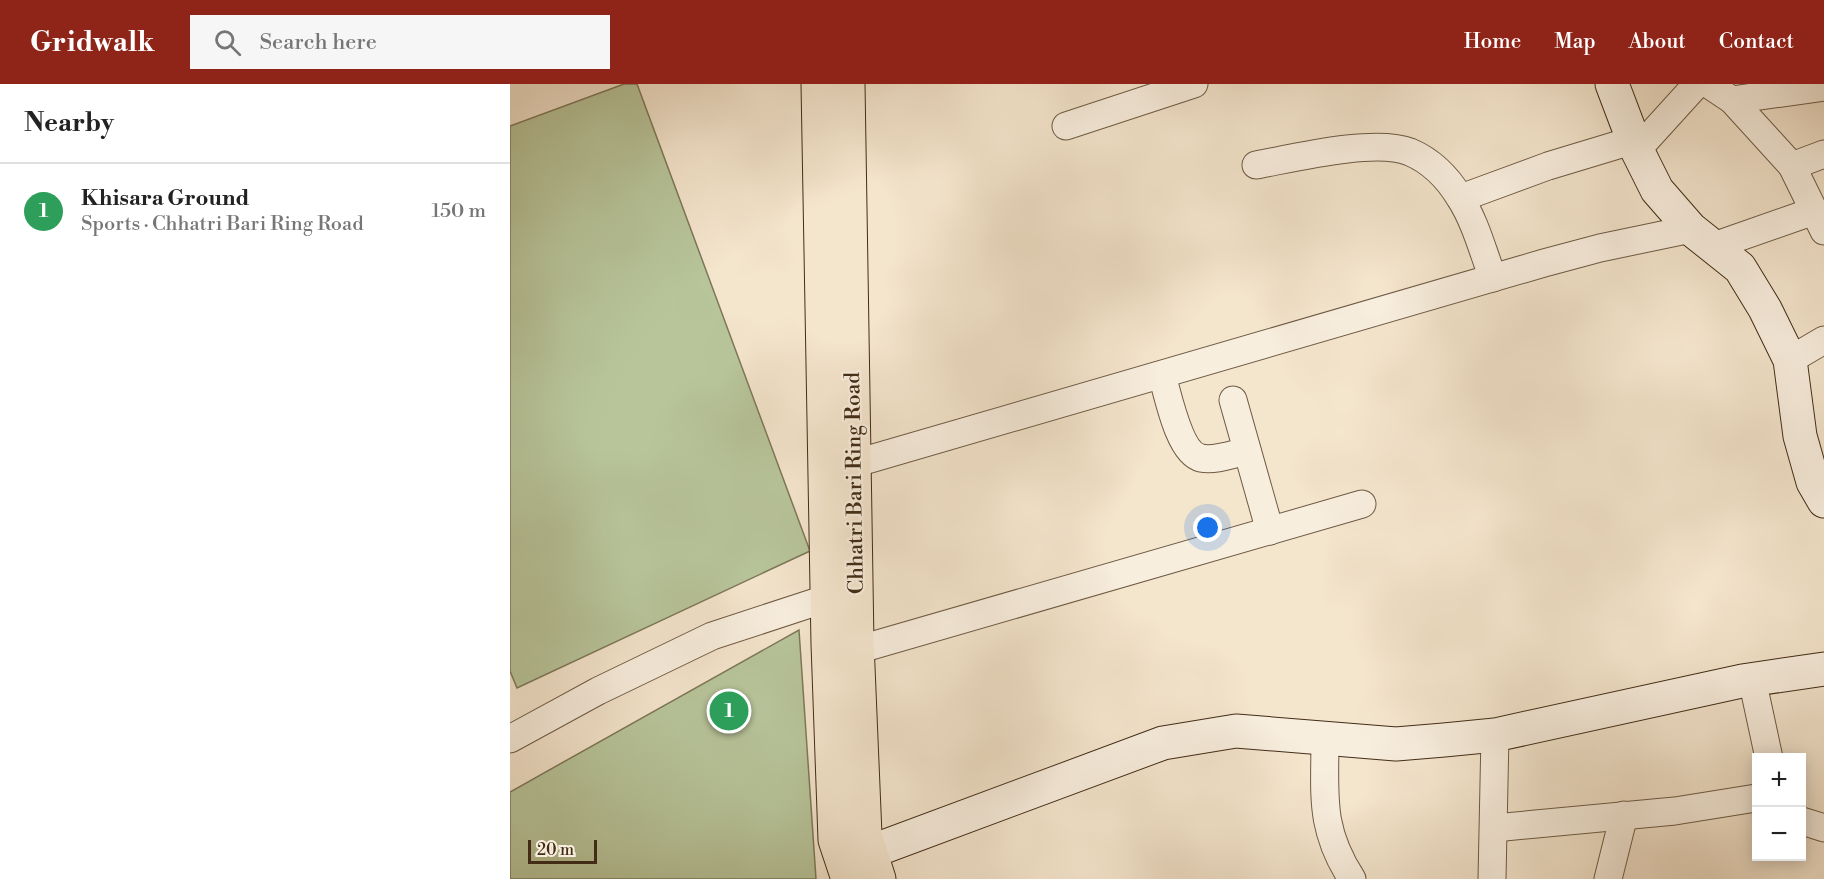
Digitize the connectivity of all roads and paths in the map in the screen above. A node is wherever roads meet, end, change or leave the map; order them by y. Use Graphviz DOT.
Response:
graph roads {
  1 [pos="818,84"];
  2 [pos="848,84"];
  3 [pos="1194,84"];
  4 [pos="1612,84"];
  5 [pos="1697,84"];
  6 [pos="1707,84"];
  7 [pos="1824,87"];
  8 [pos="1142,92"];
  9 [pos="1732,100"];
  10 [pos="1066,126"];
  11 [pos="1636,145"];
  12 [pos="1824,154"];
  13 [pos="1256,165"];
  14 [pos="1792,166"];
  15 [pos="1461,198"];
  16 [pos="1819,221"];
  17 [pos="1703,238"];
  18 [pos="1493,278"];
  19 [pos="1824,340"];
  20 [pos="1790,360"];
  21 [pos="1162,375"];
  22 [pos="1233,400"];
  23 [pos="1247,451"];
  24 [pos="853,464"];
  25 [pos="1824,501"];
  26 [pos="1362,504"];
  27 [pos="1270,531"];
  28 [pos="828,598"];
  29 [pos="857,650"];
  30 [pos="1824,669"];
  31 [pos="1752,680"];
  32 [pos="1495,735"];
  33 [pos="1325,737"];
  34 [pos="510,739"];
  35 [pos="1768,753"];
  36 [pos="1752,799"];
  37 [pos="1624,814"];
  38 [pos="1494,828"];
  39 [pos="874,865"];
  40 [pos="848,879"];
  41 [pos="1352,879"];
  42 [pos="1492,879"];
  43 [pos="1608,879"];
  1 -- 28 [label="main road, Chhatri Bari Ring Road"];
  2 -- 24 [label="main road, Chhatri Bari Ring Road"];
  3 -- 8 [label="street"];
  4 -- 11 [label="street"];
  5 -- 11 [label="street"];
  6 -- 9 [label="street"];
  7 -- 9 [label="street"];
  8 -- 10 [label="street"];
  9 -- 14 [label="street"];
  11 -- 15 [label="street"];
  11 -- 17 [label="street"];
  12 -- 14 [label="street"];
  13 -- 15 [label="street"];
  14 -- 16 [label="street"];
  15 -- 18 [label="street"];
  16 -- 17 [label="street"];
  17 -- 18 [label="street"];
  17 -- 20 [label="street"];
  18 -- 21 [label="street"];
  19 -- 20 [label="street"];
  20 -- 25 [label="street"];
  21 -- 23 [label="street"];
  21 -- 24 [label="street"];
  22 -- 23 [label="street"];
  23 -- 27 [label="street"];
  24 -- 29 [label="main road, Chhatri Bari Ring Road"];
  26 -- 27 [label="street"];
  27 -- 29 [label="street"];
  28 -- 34 [label="street"];
  28 -- 40 [label="main road, Chhatri Bari Ring Road"];
  29 -- 39 [label="main road, Chhatri Bari Ring Road"];
  30 -- 31 [label="street"];
  31 -- 32 [label="street"];
  31 -- 35 [label="street"];
  32 -- 33 [label="street"];
  32 -- 38 [label="street"];
  33 -- 39 [label="street"];
  33 -- 41 [label="street"];
  36 -- 37 [label="street"];
  37 -- 38 [label="street"];
  37 -- 43 [label="street"];
  38 -- 42 [label="street"];
}
